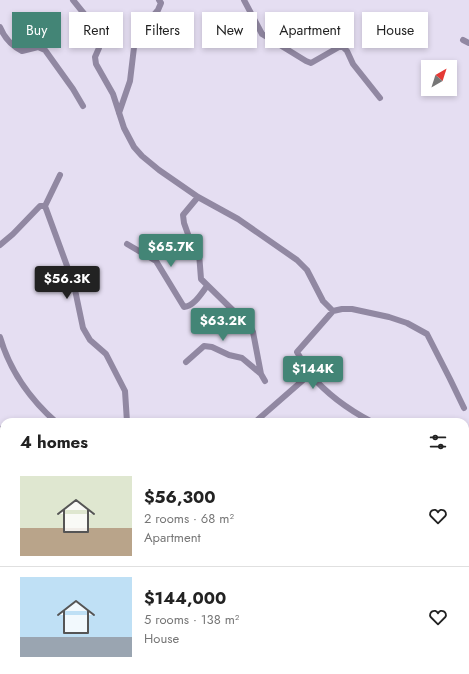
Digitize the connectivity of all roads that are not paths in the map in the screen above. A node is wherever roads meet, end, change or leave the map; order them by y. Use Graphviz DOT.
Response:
graph roads {
  1 [pos="73,0"];
  2 [pos="159,0"];
  3 [pos="244,0"];
  4 [pos="0,27"];
  5 [pos="380,98"];
  6 [pos="83,106"];
  7 [pos="119,114"];
  8 [pos="60,176"];
  9 [pos="198,197"];
  10 [pos="45,206"];
  11 [pos="127,244"];
  12 [pos="0,245"];
  13 [pos="207,286"];
  14 [pos="333,311"];
  15 [pos="0,337"];
  16 [pos="186,362"];
  17 [pos="261,374"];
  18 [pos="310,374"];
  19 [pos="265,381"];
  20 [pos="464,408"];
  21 [pos="51,418"];
  22 [pos="127,418"];
  23 [pos="260,418"];
  24 [pos="365,418"];
  1 -- 7 [label="street"];
  2 -- 7 [label="street"];
  3 -- 5 [label="street"];
  4 -- 6 [label="street"];
  7 -- 9 [label="street"];
  8 -- 10 [label="street"];
  9 -- 13 [label="street"];
  9 -- 14 [label="street"];
  10 -- 12 [label="street"];
  10 -- 22 [label="street"];
  11 -- 13 [label="street"];
  13 -- 17 [label="street"];
  14 -- 18 [label="street"];
  14 -- 20 [label="street"];
  15 -- 21 [label="street"];
  16 -- 17 [label="street"];
  17 -- 19 [label="street"];
  18 -- 23 [label="street"];
  18 -- 24 [label="street"];
}
